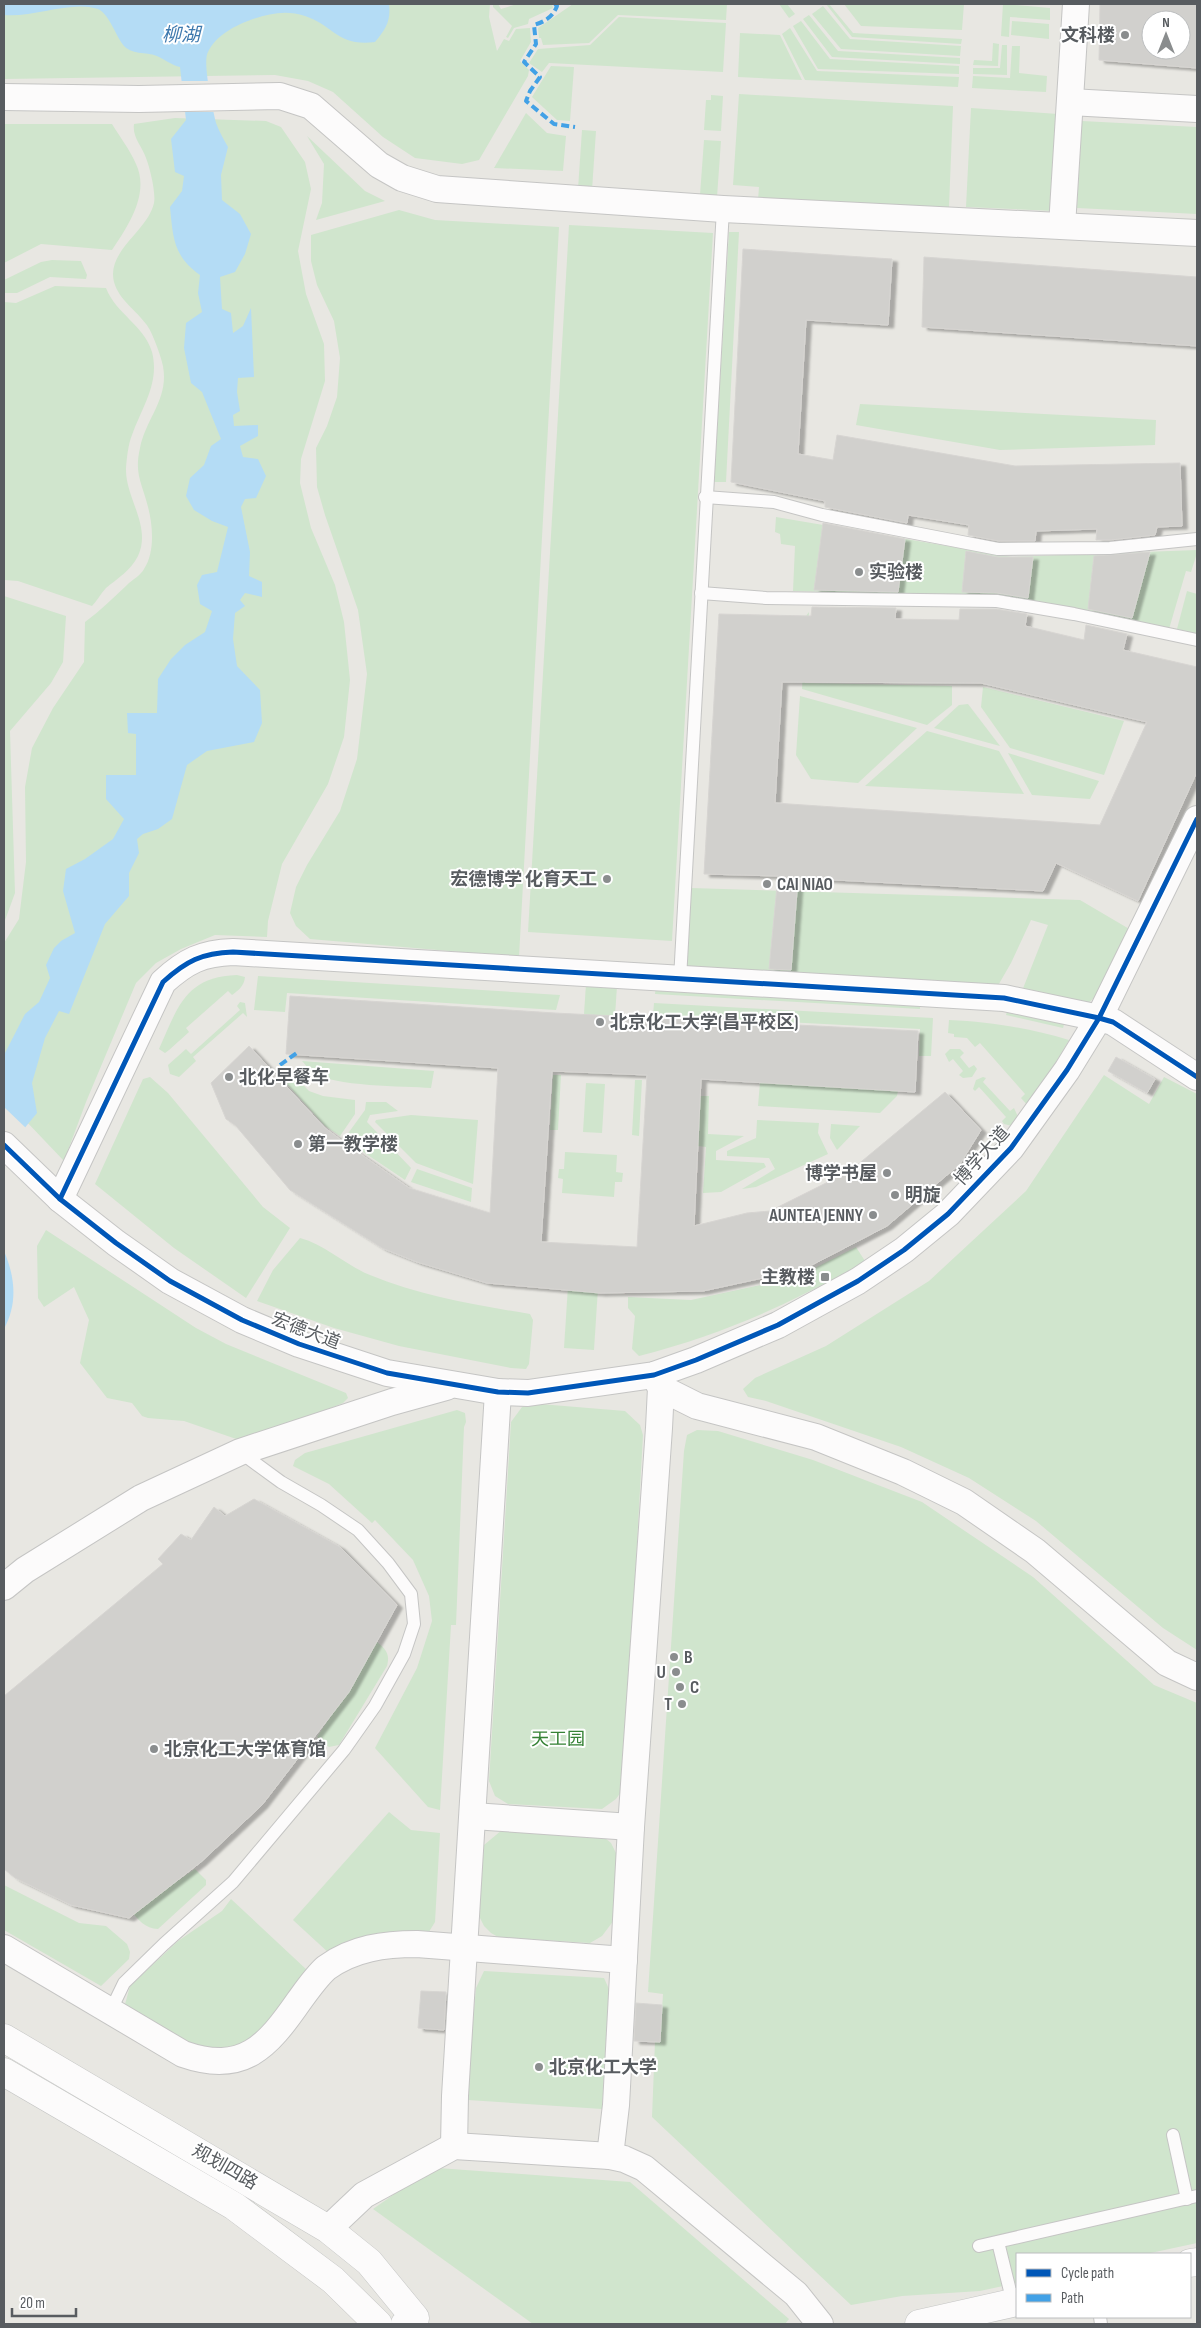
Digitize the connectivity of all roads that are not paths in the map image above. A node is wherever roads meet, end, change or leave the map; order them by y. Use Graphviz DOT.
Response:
graph roads {
  1 [pos="1076,4"];
  2 [pos="4,97"];
  3 [pos="1070,102"];
  4 [pos="1197,109"];
  5 [pos="723,209"];
  6 [pos="1062,226"];
  7 [pos="1197,233"];
  8 [pos="705,497"];
  9 [pos="1197,539"];
  10 [pos="701,593"];
  11 [pos="1197,640"];
  12 [pos="1197,819"];
  13 [pos="680,979"];
  14 [pos="1099,1018"];
  15 [pos="1197,1077"];
  16 [pos="4,1145"];
  17 [pos="60,1199"];
  18 [pos="657,1382"];
  19 [pos="452,1386"];
  20 [pos="498,1392"];
  21 [pos="240,1452"];
  22 [pos="4,1586"];
  23 [pos="1197,1677"];
  24 [pos="472,1816"];
  25 [pos="631,1827"];
  26 [pos="4,1948"];
  27 [pos="465,1948"];
  28 [pos="624,1960"];
  29 [pos="110,2012"];
  30 [pos="4,2038"];
  31 [pos="4,2072"];
  32 [pos="1173,2135"];
  33 [pos="454,2146"];
  34 [pos="610,2156"];
  35 [pos="1192,2197"];
  36 [pos="328,2229"];
  37 [pos="998,2242"];
  38 [pos="979,2246"];
  39 [pos="1015,2302"];
  40 [pos="413,2322"];
  41 [pos="378,2324"];
  42 [pos="820,2324"];
  43 [pos="919,2324"];
  1 -- 3 [label="street"];
  2 -- 5 [label="street"];
  3 -- 4 [label="street"];
  3 -- 6 [label="street"];
  5 -- 6 [label="street"];
  5 -- 8 [label="lane"];
  6 -- 7 [label="street"];
  8 -- 9 [label="lane"];
  8 -- 10 [label="lane"];
  10 -- 11 [label="lane"];
  10 -- 13 [label="lane"];
  12 -- 14 [label="street, 博学大道"];
  13 -- 14 [label="street"];
  13 -- 17 [label="street"];
  14 -- 15 [label="street"];
  14 -- 18 [label="street, 博学大道"];
  16 -- 17 [label="street, 宏德大道"];
  17 -- 19 [label="street, 宏德大道"];
  18 -- 20 [label="street, 宏德大道"];
  18 -- 23 [label="street"];
  18 -- 25 [label="street"];
  19 -- 20 [label="street, 宏德大道"];
  19 -- 21 [label="street"];
  20 -- 24 [label="street"];
  21 -- 22 [label="street"];
  21 -- 29 [label="lane"];
  24 -- 25 [label="street"];
  24 -- 27 [label="street"];
  25 -- 28 [label="street"];
  26 -- 29 [label="street"];
  27 -- 28 [label="street"];
  27 -- 29 [label="street"];
  27 -- 33 [label="street"];
  28 -- 34 [label="street"];
  30 -- 36 [label="main road, 规划四路"];
  31 -- 41 [label="main road, 规划四路"];
  32 -- 35 [label="lane"];
  33 -- 34 [label="street"];
  33 -- 36 [label="street"];
  34 -- 42 [label="street"];
  35 -- 37 [label="lane"];
  36 -- 40 [label="main road, 规划四路"];
  37 -- 38 [label="lane"];
  37 -- 39 [label="lane"];
  39 -- 43 [label="main road"];
}
